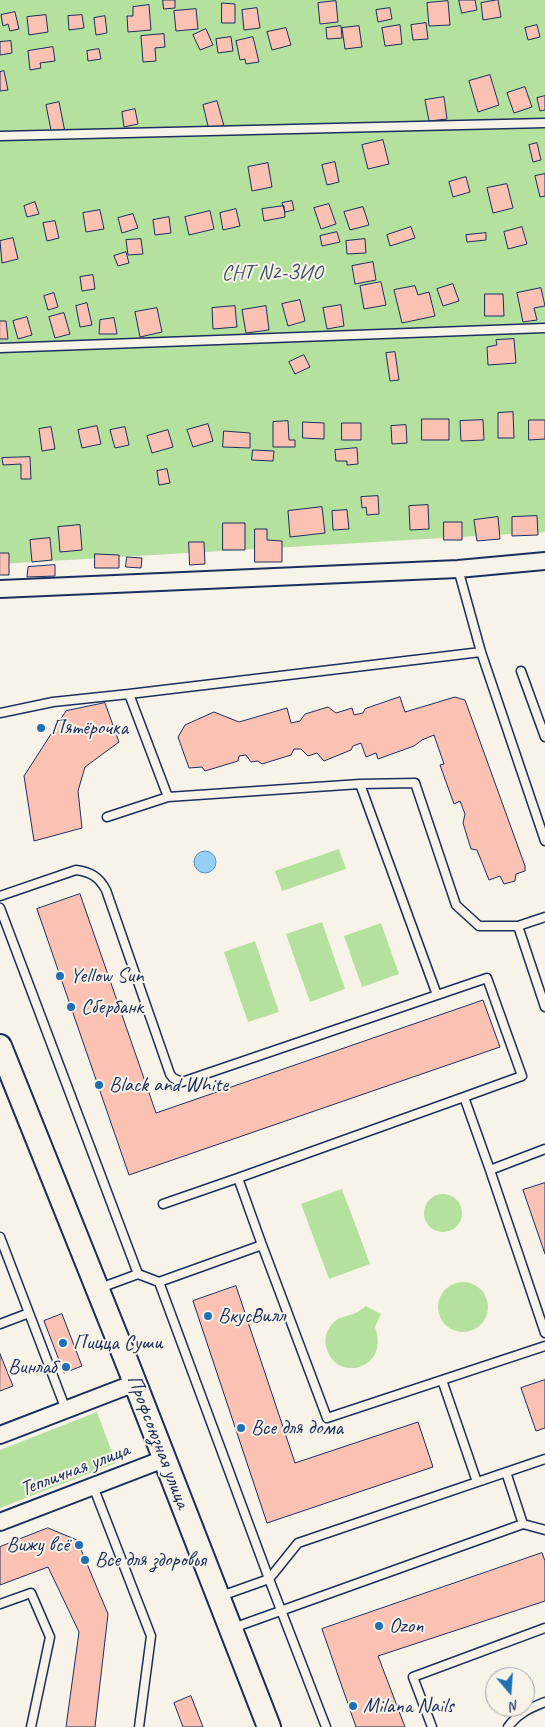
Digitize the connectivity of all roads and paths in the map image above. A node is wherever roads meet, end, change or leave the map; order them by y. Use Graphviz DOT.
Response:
graph roads {
  1 [pos="545,123"];
  2 [pos="0,136"];
  3 [pos="545,328"];
  4 [pos="0,348"];
  5 [pos="545,561"];
  6 [pos="458,569"];
  7 [pos="0,589"];
  8 [pos="481,652"];
  9 [pos="521,671"];
  10 [pos="130,694"];
  11 [pos="0,713"];
  12 [pos="545,737"];
  13 [pos="360,784"];
  14 [pos="168,798"];
  15 [pos="107,817"];
  16 [pos="545,841"];
  17 [pos="0,896"];
  18 [pos="0,908"];
  19 [pos="545,917"];
  20 [pos="518,926"];
  21 [pos="437,995"];
  22 [pos="545,1007"];
  23 [pos="1,1050"];
  24 [pos="464,1097"];
  25 [pos="545,1149"];
  26 [pos="490,1170"];
  27 [pos="238,1178"];
  28 [pos="163,1204"];
  29 [pos="0,1237"];
  30 [pos="262,1245"];
  31 [pos="138,1274"];
  32 [pos="159,1282"];
  33 [pos="97,1289"];
  34 [pos="29,1313"];
  35 [pos="0,1324"];
  36 [pos="545,1333"];
  37 [pos="545,1346"];
  38 [pos="442,1380"];
  39 [pos="135,1383"];
  40 [pos="66,1410"];
  41 [pos="0,1435"];
  42 [pos="164,1459"];
  43 [pos="545,1459"];
  44 [pos="506,1472"];
  45 [pos="477,1482"];
  46 [pos="93,1486"];
  47 [pos="0,1522"];
  48 [pos="523,1524"];
  49 [pos="545,1530"];
  50 [pos="269,1579"];
  51 [pos="219,1597"];
  52 [pos="0,1604"];
  53 [pos="280,1610"];
  54 [pos="231,1628"];
  55 [pos="545,1628"];
  56 [pos="545,1702"];
  57 [pos="32,1727"];
  58 [pos="139,1727"];
  59 [pos="269,1727"];
  60 [pos="326,1727"];
  61 [pos="432,1727"];
  62 [pos="508,1727"];
  1 -- 2 [label="lane"];
  3 -- 4 [label="lane"];
  5 -- 6 [label="street"];
  6 -- 7 [label="street"];
  6 -- 8 [label="lane"];
  8 -- 10 [label="lane"];
  8 -- 16 [label="lane"];
  9 -- 12 [label="lane"];
  10 -- 11 [label="lane"];
  10 -- 14 [label="lane"];
  13 -- 14 [label="lane"];
  13 -- 20 [label="lane"];
  13 -- 21 [label="lane"];
  14 -- 15 [label="lane"];
  17 -- 21 [label="lane"];
  18 -- 31 [label="lane"];
  19 -- 20 [label="lane"];
  20 -- 22 [label="lane"];
  21 -- 24 [label="lane"];
  23 -- 33 [label="main road, Профсоюзная улица"];
  24 -- 26 [label="lane"];
  24 -- 27 [label="lane"];
  25 -- 26 [label="lane"];
  26 -- 36 [label="lane"];
  27 -- 28 [label="lane"];
  27 -- 30 [label="lane"];
  29 -- 34 [label="lane"];
  30 -- 32 [label="lane"];
  30 -- 38 [label="lane"];
  31 -- 32 [label="lane"];
  31 -- 33 [label="lane"];
  32 -- 50 [label="lane"];
  33 -- 39 [label="main road, Профсоюзная улица"];
  34 -- 35 [label="lane"];
  34 -- 40 [label="lane"];
  37 -- 38 [label="lane"];
  38 -- 45 [label="lane"];
  39 -- 40 [label="street"];
  39 -- 42 [label="main road, Профсоюзная улица"];
  40 -- 41 [label="street"];
  42 -- 46 [label="street, Тепличная улица"];
  42 -- 51 [label="main road, Профсоюзная улица"];
  43 -- 44 [label="lane"];
  44 -- 45 [label="lane"];
  44 -- 48 [label="lane"];
  45 -- 50 [label="lane"];
  46 -- 47 [label="street, Тепличная улица"];
  46 -- 58 [label="lane"];
  48 -- 49 [label="lane"];
  48 -- 53 [label="lane"];
  50 -- 51 [label="lane"];
  50 -- 53 [label="lane"];
  51 -- 54 [label="main road, Профсоюзная улица"];
  52 -- 57 [label="lane"];
  53 -- 54 [label="lane"];
  53 -- 60 [label="lane"];
  54 -- 59 [label="main road, Профсоюзная улица"];
  55 -- 61 [label="lane"];
  56 -- 62 [label="lane"];
}
